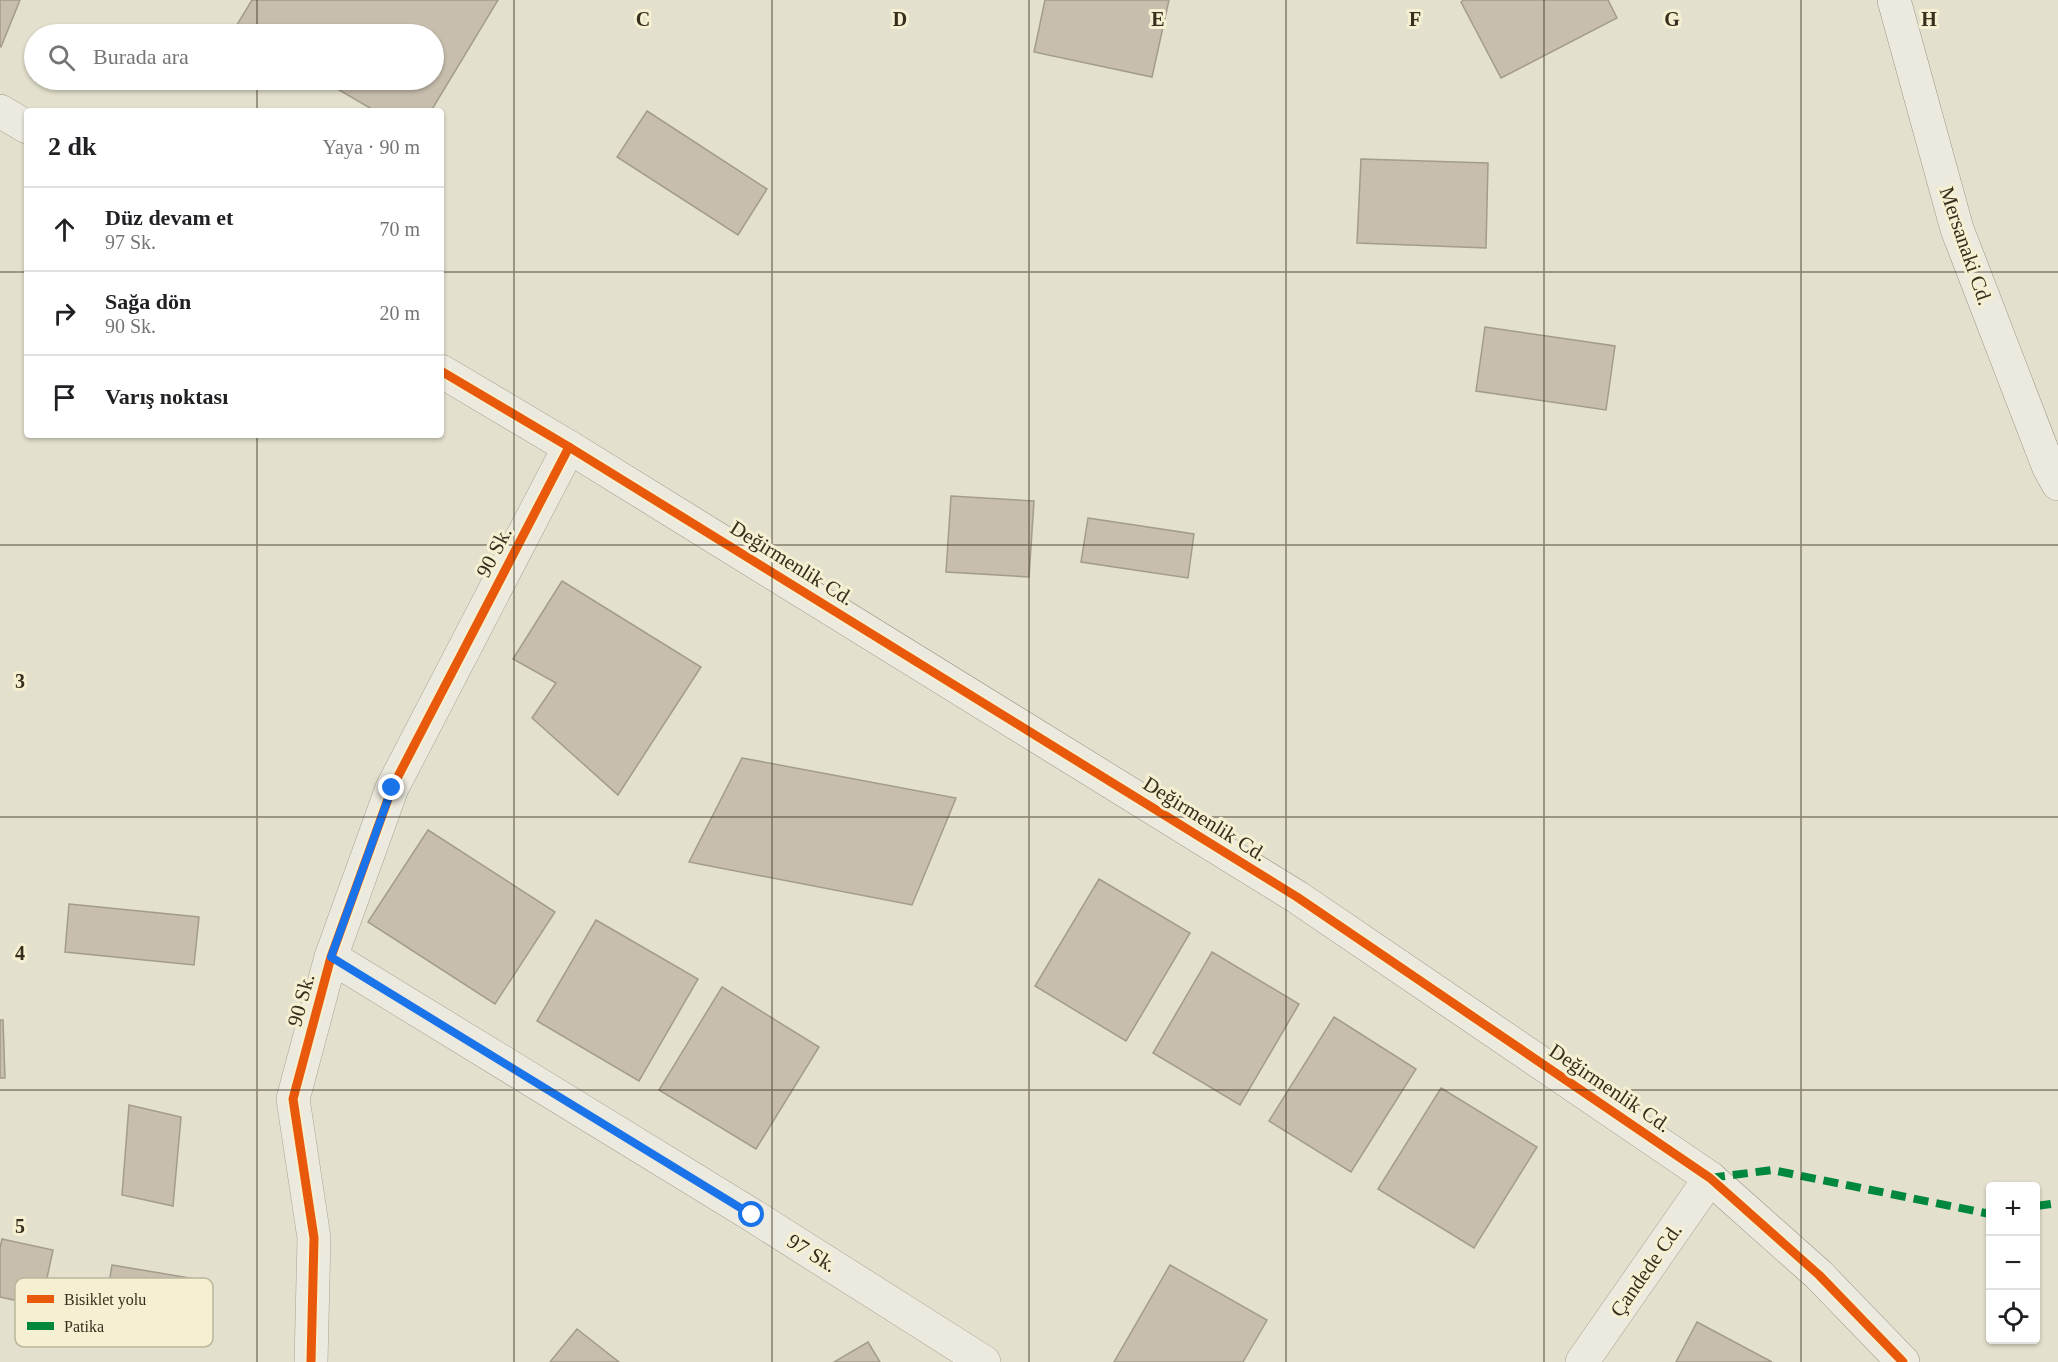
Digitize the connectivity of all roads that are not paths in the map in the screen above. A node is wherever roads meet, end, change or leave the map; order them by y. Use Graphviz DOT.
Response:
graph roads {
  1 [pos="1894,0"];
  2 [pos="0,111"];
  3 [pos="24,125"];
  4 [pos="444,373"];
  5 [pos="569,447"];
  6 [pos="2058,484"];
  7 [pos="331,957"];
  8 [pos="1710,1178"];
  9 [pos="311,1362"];
  10 [pos="984,1362"];
  11 [pos="1582,1362"];
  12 [pos="1903,1362"];
  1 -- 6 [label="street, Mersanaki Cd."];
  2 -- 3 [label="street"];
  4 -- 5 [label="street, Değirmenlik Cd."];
  5 -- 7 [label="street, 90 Sk."];
  5 -- 8 [label="street, Değirmenlik Cd."];
  7 -- 9 [label="street, 90 Sk."];
  7 -- 10 [label="street, 97 Sk."];
  8 -- 11 [label="street, Çandede Cd."];
  8 -- 12 [label="street, Değirmenlik Cd."];
}
